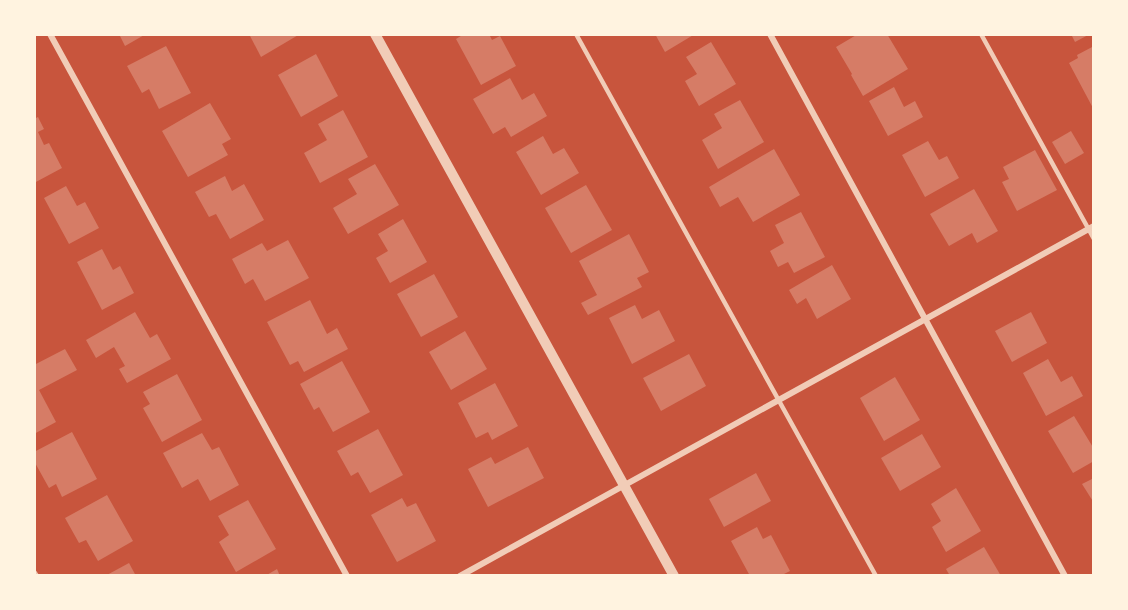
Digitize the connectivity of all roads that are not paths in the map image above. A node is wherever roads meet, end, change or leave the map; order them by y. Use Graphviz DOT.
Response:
graph roads {
  1 [pos="50,34"];
  2 [pos="375,34"];
  3 [pos="576,34"];
  4 [pos="770,34"];
  5 [pos="981,34"];
  6 [pos="1091,227"];
  7 [pos="1094,239"];
  8 [pos="925,319"];
  9 [pos="779,400"];
  10 [pos="623,486"];
  11 [pos="347,576"];
  12 [pos="460,576"];
  13 [pos="674,576"];
  14 [pos="876,576"];
  15 [pos="1065,576"];
  1 -- 11 [label="street"];
  2 -- 10 [label="street"];
  3 -- 9 [label="lane"];
  4 -- 8 [label="street"];
  5 -- 6 [label="lane"];
  6 -- 7 [label="lane"];
  6 -- 8 [label="street"];
  8 -- 9 [label="street"];
  8 -- 15 [label="street"];
  9 -- 10 [label="street"];
  9 -- 14 [label="lane"];
  10 -- 12 [label="street"];
  10 -- 13 [label="street"];
}
